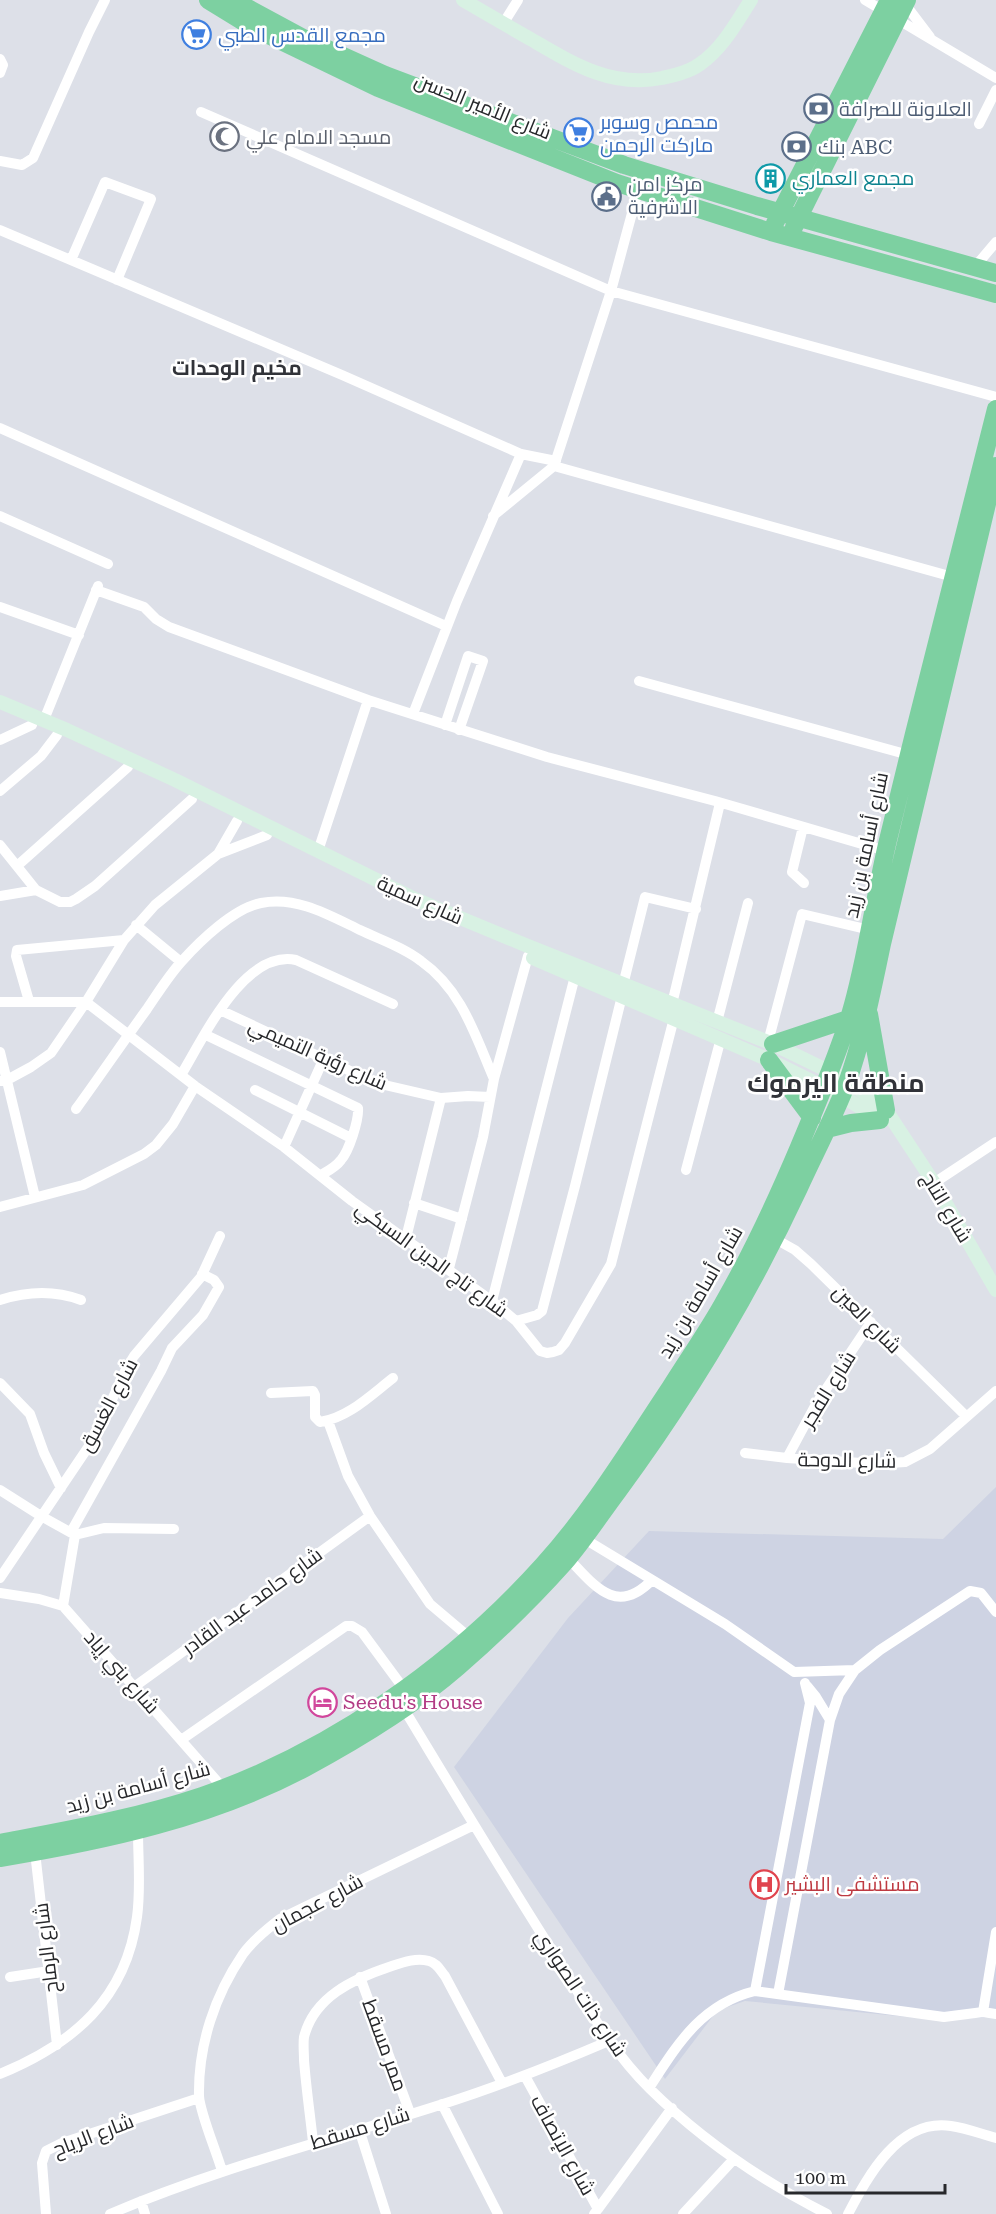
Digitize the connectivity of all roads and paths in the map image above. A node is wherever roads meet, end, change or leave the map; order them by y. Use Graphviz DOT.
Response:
graph roads {
  1 [pos="105,0"];
  2 [pos="208,0"];
  3 [pos="233,0"];
  4 [pos="463,0"];
  5 [pos="518,0"];
  6 [pos="751,0"];
  7 [pos="865,0"];
  8 [pos="896,7"];
  9 [pos="503,24"];
  10 [pos="937,43"];
  11 [pos="0,59"];
  12 [pos="0,73"];
  13 [pos="996,78"];
  14 [pos="996,90"];
  15 [pos="201,112"];
  16 [pos="979,124"];
  17 [pos="0,160"];
  18 [pos="624,165"];
  19 [pos="617,183"];
  20 [pos="792,189"];
  21 [pos="638,191"];
  22 [pos="810,196"];
  23 [pos="757,206"];
  24 [pos="780,212"];
  25 [pos="798,218"];
  26 [pos="829,227"];
  27 [pos="0,230"];
  28 [pos="771,232"];
  29 [pos="790,237"];
  30 [pos="996,242"];
  31 [pos="71,260"];
  32 [pos="974,268"];
  33 [pos="996,273"];
  34 [pos="117,280"];
  35 [pos="611,291"];
  36 [pos="996,294"];
  37 [pos="996,397"];
  38 [pos="996,409"];
  39 [pos="0,429"];
  40 [pos="521,454"];
  41 [pos="555,463"];
  42 [pos="996,466"];
  43 [pos="0,516"];
  44 [pos="493,516"];
  45 [pos="108,564"];
  46 [pos="953,577"];
  47 [pos="0,607"];
  48 [pos="446,627"];
  49 [pos="79,635"];
  50 [pos="639,681"];
  51 [pos="368,700"];
  52 [pos="0,702"];
  53 [pos="0,712"];
  54 [pos="413,714"];
  55 [pos="38,723"];
  56 [pos="445,725"];
  57 [pos="459,730"];
  58 [pos="57,735"];
  59 [pos="0,740"];
  60 [pos="909,755"];
  61 [pos="128,767"];
  62 [pos="0,791"];
  63 [pos="192,799"];
  64 [pos="720,803"];
  65 [pos="237,821"];
  66 [pos="803,827"];
  67 [pos="267,835"];
  68 [pos="0,845"];
  69 [pos="318,851"];
  70 [pos="886,851"];
  71 [pos="218,854"];
  72 [pos="17,866"];
  73 [pos="804,883"];
  74 [pos="36,890"];
  75 [pos="0,896"];
  76 [pos="748,903"];
  77 [pos="696,909"];
  78 [pos="135,925"];
  79 [pos="870,930"];
  80 [pos="124,940"];
  81 [pos="528,956"];
  82 [pos="180,962"];
  83 [pos="575,976"];
  84 [pos="622,990"];
  85 [pos="28,1001"];
  86 [pos="0,1002"];
  87 [pos="86,1002"];
  88 [pos="393,1004"];
  89 [pos="220,1010"];
  90 [pos="868,1010"];
  91 [pos="673,1011"];
  92 [pos="848,1019"];
  93 [pos="717,1022"];
  94 [pos="206,1035"];
  95 [pos="128,1036"];
  96 [pos="721,1038"];
  97 [pos="770,1049"];
  98 [pos="0,1052"];
  99 [pos="324,1058"];
  100 [pos="181,1075"];
  101 [pos="494,1079"];
  102 [pos="827,1079"];
  103 [pos="4,1080"];
  104 [pos="195,1086"];
  105 [pos="312,1086"];
  106 [pos="844,1088"];
  107 [pos="255,1090"];
  108 [pos="441,1098"];
  109 [pos="490,1098"];
  110 [pos="76,1109"];
  111 [pos="300,1113"];
  112 [pos="812,1118"];
  113 [pos="888,1118"];
  114 [pos="827,1128"];
  115 [pos="351,1138"];
  116 [pos="996,1142"];
  117 [pos="284,1146"];
  118 [pos="686,1170"];
  119 [pos="321,1175"];
  120 [pos="933,1183"];
  121 [pos="35,1197"];
  122 [pos="414,1203"];
  123 [pos="0,1207"];
  124 [pos="462,1219"];
  125 [pos="768,1235"];
  126 [pos="220,1236"];
  127 [pos="406,1238"];
  128 [pos="449,1268"];
  129 [pos="202,1274"];
  130 [pos="996,1290"];
  131 [pos="0,1300"];
  132 [pos="81,1300"];
  133 [pos="492,1301"];
  134 [pos="516,1321"];
  135 [pos="871,1322"];
  136 [pos="393,1378"];
  137 [pos="0,1383"];
  138 [pos="996,1391"];
  139 [pos="271,1393"];
  140 [pos="966,1416"];
  141 [pos="328,1421"];
  142 [pos="745,1453"];
  143 [pos="787,1458"];
  144 [pos="61,1488"];
  145 [pos="0,1490"];
  146 [pos="40,1516"];
  147 [pos="370,1516"];
  148 [pos="174,1529"];
  149 [pos="73,1534"];
  150 [pos="583,1538"];
  151 [pos="568,1558"];
  152 [pos="0,1578"];
  153 [pos="652,1580"];
  154 [pos="0,1593"];
  155 [pos="63,1606"];
  156 [pos="996,1612"];
  157 [pos="469,1637"];
  158 [pos="855,1670"];
  159 [pos="794,1672"];
  160 [pos="805,1683"];
  161 [pos="134,1687"];
  162 [pos="404,1689"];
  163 [pos="404,1709"];
  164 [pos="830,1720"];
  165 [pos="181,1740"];
  166 [pos="223,1788"];
  167 [pos="474,1825"];
  168 [pos="138,1830"];
  169 [pos="0,1843"];
  170 [pos="35,1852"];
  171 [pos="0,1858"];
  172 [pos="996,1932"];
  173 [pos="49,1971"];
  174 [pos="10,1977"];
  175 [pos="360,1977"];
  176 [pos="754,1991"];
  177 [pos="778,1994"];
  178 [pos="983,2012"];
  179 [pos="996,2014"];
  180 [pos="609,2041"];
  181 [pos="57,2045"];
  182 [pos="0,2074"];
  183 [pos="525,2076"];
  184 [pos="502,2083"];
  185 [pos="650,2088"];
  186 [pos="199,2098"];
  187 [pos="442,2104"];
  188 [pos="672,2108"];
  189 [pos="410,2113"];
  190 [pos="359,2129"];
  191 [pos="996,2138"];
  192 [pos="313,2142"];
  193 [pos="733,2160"];
  194 [pos="222,2171"];
  195 [pos="141,2201"];
  196 [pos="596,2211"];
  197 [pos="495,2213"];
  198 [pos="46,2214"];
  199 [pos="110,2214"];
  200 [pos="144,2214"];
  201 [pos="386,2214"];
  202 [pos="683,2214"];
  203 [pos="827,2214"];
  204 [pos="848,2214"];
  1 -- 17 [label="street"];
  2 -- 19 [label="highway, شارع الأمير الحسن"];
  3 -- 18 [label="highway, شارع الأمير الحسن"];
  4 -- 9 [label="street"];
  5 -- 9 [label="street"];
  6 -- 9 [label="street"];
  7 -- 8 [label="street"];
  8 -- 10 [label="street"];
  8 -- 10 [label="street"];
  8 -- 20 [label="highway"];
  8 -- 22 [label="highway"];
  10 -- 13 [label="street"];
  11 -- 12 [label="street"];
  14 -- 16 [label="street"];
  15 -- 35 [label="street"];
  18 -- 19 [label="highway"];
  18 -- 23 [label="highway, شارع الأمير الحسن"];
  19 -- 21 [label="highway, شارع الأمير الحسن"];
  20 -- 23 [label="highway"];
  20 -- 24 [label="highway"];
  21 -- 28 [label="highway, شارع الأمير الحسن"];
  21 -- 35 [label="street"];
  22 -- 25 [label="highway"];
  22 -- 26 [label="highway"];
  23 -- 24 [label="highway, شارع الأمير الحسن"];
  24 -- 25 [label="highway, شارع الأمير الحسن"];
  24 -- 28 [label="highway"];
  25 -- 26 [label="highway, شارع الأمير الحسن"];
  25 -- 29 [label="highway"];
  26 -- 32 [label="highway, شارع الأمير الحسن"];
  27 -- 31 [label="street"];
  28 -- 29 [label="highway, شارع الأمير الحسن"];
  29 -- 36 [label="highway, شارع الأمير الحسن"];
  30 -- 32 [label="street"];
  31 -- 34 [label="street"];
  31 -- 34 [label="street"];
  32 -- 33 [label="highway, شارع الأمير الحسن"];
  34 -- 40 [label="street"];
  35 -- 37 [label="street"];
  35 -- 41 [label="street"];
  38 -- 46 [label="highway, شارع أسامة بن زيد"];
  39 -- 48 [label="street"];
  40 -- 41 [label="street"];
  40 -- 44 [label="street"];
  41 -- 44 [label="street"];
  41 -- 46 [label="street"];
  42 -- 90 [label="highway, شارع أسامة بن زيد"];
  43 -- 45 [label="street"];
  44 -- 48 [label="street"];
  46 -- 60 [label="highway, شارع أسامة بن زيد"];
  47 -- 49 [label="street"];
  48 -- 54 [label="street"];
  49 -- 51 [label="street"];
  49 -- 55 [label="street"];
  50 -- 60 [label="street"];
  51 -- 54 [label="street"];
  51 -- 69 [label="street"];
  52 -- 55 [label="street, شارع سمية"];
  53 -- 55 [label="street, شارع سمية"];
  54 -- 56 [label="street"];
  55 -- 58 [label="street, شارع سمية"];
  55 -- 59 [label="street"];
  55 -- 69 [label="street, شارع سمية"];
  56 -- 57 [label="street"];
  56 -- 57 [label="street"];
  57 -- 64 [label="street"];
  58 -- 61 [label="street, شارع سمية"];
  58 -- 62 [label="street"];
  60 -- 70 [label="highway, شارع أسامة بن زيد"];
  61 -- 63 [label="street, شارع سمية"];
  61 -- 72 [label="street"];
  63 -- 65 [label="street, شارع سمية"];
  63 -- 74 [label="street"];
  64 -- 66 [label="street"];
  64 -- 77 [label="street"];
  65 -- 67 [label="street, شارع سمية"];
  65 -- 71 [label="street"];
  66 -- 70 [label="street"];
  66 -- 73 [label="street"];
  67 -- 71 [label="street"];
  67 -- 81 [label="street, شارع سمية"];
  68 -- 72 [label="street"];
  69 -- 84 [label="street, شارع سمية"];
  70 -- 79 [label="highway, شارع أسامة بن زيد"];
  71 -- 78 [label="street"];
  72 -- 74 [label="street"];
  74 -- 75 [label="street"];
  76 -- 93 [label="street"];
  77 -- 84 [label="street"];
  77 -- 91 [label="street"];
  78 -- 80 [label="street"];
  78 -- 82 [label="street"];
  79 -- 92 [label="highway, شارع أسامة بن زيد"];
  79 -- 97 [label="street"];
  80 -- 85 [label="street"];
  80 -- 87 [label="street"];
  81 -- 83 [label="street, شارع سمية"];
  81 -- 101 [label="street"];
  82 -- 95 [label="street"];
  82 -- 101 [label="street"];
  83 -- 84 [label="street, شارع سمية"];
  83 -- 133 [label="street"];
  84 -- 91 [label="street, شارع سمية"];
  84 -- 134 [label="street"];
  85 -- 86 [label="street"];
  85 -- 87 [label="street"];
  87 -- 95 [label="street, شارع تاج الدين السبكي"];
  87 -- 103 [label="street"];
  88 -- 89 [label="street"];
  89 -- 94 [label="street"];
  89 -- 99 [label="street, شارع رؤبة التميمي"];
  90 -- 106 [label="highway, شارع أسامة بن زيد"];
  90 -- 113 [label="highway"];
  91 -- 93 [label="street, شارع سمية"];
  91 -- 96 [label="street, شارع سمية"];
  91 -- 134 [label="street, شارع تاج الدين السبكي"];
  92 -- 97 [label="highway"];
  92 -- 102 [label="highway, شارع أسامة بن زيد"];
  93 -- 97 [label="street, شارع سمية"];
  94 -- 100 [label="street"];
  94 -- 105 [label="street"];
  95 -- 100 [label="street, شارع تاج الدين السبكي"];
  95 -- 110 [label="street"];
  96 -- 97 [label="street, شارع سمية"];
  96 -- 118 [label="street"];
  97 -- 102 [label="street, شارع سمية"];
  97 -- 112 [label="highway"];
  98 -- 103 [label="street"];
  99 -- 105 [label="street"];
  99 -- 108 [label="street, شارع رؤبة التميمي"];
  100 -- 104 [label="street, شارع تاج الدين السبكي"];
  101 -- 109 [label="street"];
  102 -- 106 [label="street, شارع سمية"];
  102 -- 112 [label="highway, شارع أسامة بن زيد"];
  103 -- 121 [label="street"];
  104 -- 117 [label="street, شارع تاج الدين السبكي"];
  104 -- 121 [label="street"];
  105 -- 111 [label="street"];
  105 -- 115 [label="street"];
  106 -- 113 [label="street, شارع التاج"];
  106 -- 114 [label="highway, شارع أسامة بن زيد"];
  107 -- 111 [label="street"];
  108 -- 109 [label="street, شارع رؤبة التميمي"];
  108 -- 122 [label="street"];
  109 -- 124 [label="street"];
  111 -- 115 [label="street"];
  111 -- 117 [label="street"];
  112 -- 125 [label="highway, شارع أسامة بن زيد"];
  113 -- 114 [label="highway"];
  113 -- 120 [label="street, شارع التاج"];
  114 -- 125 [label="highway, شارع أسامة بن زيد"];
  115 -- 119 [label="street"];
  116 -- 120 [label="street"];
  117 -- 119 [label="street, شارع تاج الدين السبكي"];
  119 -- 127 [label="street, شارع تاج الدين السبكي"];
  120 -- 130 [label="street, شارع التاج"];
  121 -- 123 [label="street"];
  122 -- 124 [label="street"];
  122 -- 127 [label="street"];
  124 -- 128 [label="street"];
  125 -- 135 [label="street, شارع العين"];
  125 -- 150 [label="highway, شارع أسامة بن زيد"];
  125 -- 157 [label="highway, شارع أسامة بن زيد"];
  126 -- 129 [label="street, شارع الغسق"];
  127 -- 128 [label="street, شارع تاج الدين السبكي"];
  128 -- 133 [label="street, شارع تاج الدين السبكي"];
  129 -- 144 [label="street, شارع الغسق"];
  129 -- 149 [label="street"];
  131 -- 132 [label="street"];
  133 -- 134 [label="street, شارع تاج الدين السبكي"];
  135 -- 140 [label="street, شارع العين"];
  135 -- 143 [label="street, شارع الفجر"];
  136 -- 141 [label="street"];
  137 -- 144 [label="street"];
  138 -- 140 [label="street, شارع الدوحة"];
  139 -- 141 [label="street"];
  140 -- 143 [label="street, شارع الدوحة"];
  141 -- 147 [label="street"];
  142 -- 143 [label="street, شارع الدوحة"];
  144 -- 146 [label="street, شارع الغسق"];
  145 -- 146 [label="street"];
  146 -- 149 [label="street"];
  146 -- 152 [label="street, شارع الغسق"];
  147 -- 157 [label="street"];
  147 -- 161 [label="street, شارع حامد عبد القادر"];
  148 -- 149 [label="street"];
  149 -- 155 [label="street"];
  150 -- 151 [label="highway, شارع أسامة بن زيد"];
  150 -- 153 [label="street"];
  151 -- 153 [label="street"];
  151 -- 163 [label="highway, شارع أسامة بن زيد"];
  153 -- 159 [label="street"];
  154 -- 155 [label="street"];
  155 -- 161 [label="street, شارع بني إياد"];
  156 -- 158 [label="street"];
  157 -- 162 [label="highway, شارع أسامة بن زيد"];
  158 -- 159 [label="street"];
  158 -- 164 [label="street"];
  159 -- 160 [label="street"];
  160 -- 164 [label="street"];
  160 -- 176 [label="street"];
  161 -- 165 [label="street, شارع بني إياد"];
  162 -- 165 [label="street"];
  162 -- 166 [label="highway, شارع أسامة بن زيد"];
  163 -- 167 [label="street, شارع ذات الصواري"];
  163 -- 168 [label="highway, شارع أسامة بن زيد"];
  164 -- 177 [label="street"];
  165 -- 166 [label="street, شارع بني إياد"];
  166 -- 169 [label="highway, شارع أسامة بن زيد"];
  167 -- 180 [label="street, شارع ذات الصواري"];
  167 -- 186 [label="street, شارع عجمان"];
  168 -- 170 [label="highway, شارع أسامة بن زيد"];
  168 -- 181 [label="street"];
  170 -- 171 [label="highway, شارع أسامة بن زيد"];
  170 -- 173 [label="street, شارع الرماح"];
  172 -- 178 [label="street"];
  173 -- 174 [label="street"];
  173 -- 181 [label="street, شارع الرماح"];
  175 -- 184 [label="street"];
  175 -- 189 [label="street, ممر مسقط"];
  175 -- 192 [label="street"];
  176 -- 177 [label="street"];
  176 -- 185 [label="street"];
  177 -- 178 [label="street"];
  178 -- 179 [label="street"];
  180 -- 183 [label="street, شارع مسقط"];
  180 -- 185 [label="street, شارع ذات الصواري"];
  181 -- 182 [label="street"];
  183 -- 184 [label="street, شارع مسقط"];
  183 -- 196 [label="street, شارع الإتصاف"];
  184 -- 187 [label="street, شارع مسقط"];
  185 -- 188 [label="street, شارع ذات الصواري"];
  186 -- 194 [label="street, شارع عجمان"];
  186 -- 198 [label="street, شارع الرياح"];
  187 -- 189 [label="street, شارع مسقط"];
  187 -- 197 [label="street"];
  188 -- 193 [label="street, شارع ذات الصواري"];
  188 -- 196 [label="street"];
  189 -- 190 [label="street, شارع مسقط"];
  190 -- 192 [label="street, شارع مسقط"];
  190 -- 201 [label="street"];
  191 -- 204 [label="street"];
  192 -- 194 [label="street, شارع مسقط"];
  193 -- 202 [label="street"];
  193 -- 203 [label="street, شارع ذات الصواري"];
  194 -- 195 [label="street, شارع مسقط"];
  195 -- 199 [label="street, شارع مسقط"];
  195 -- 200 [label="street"];
}
